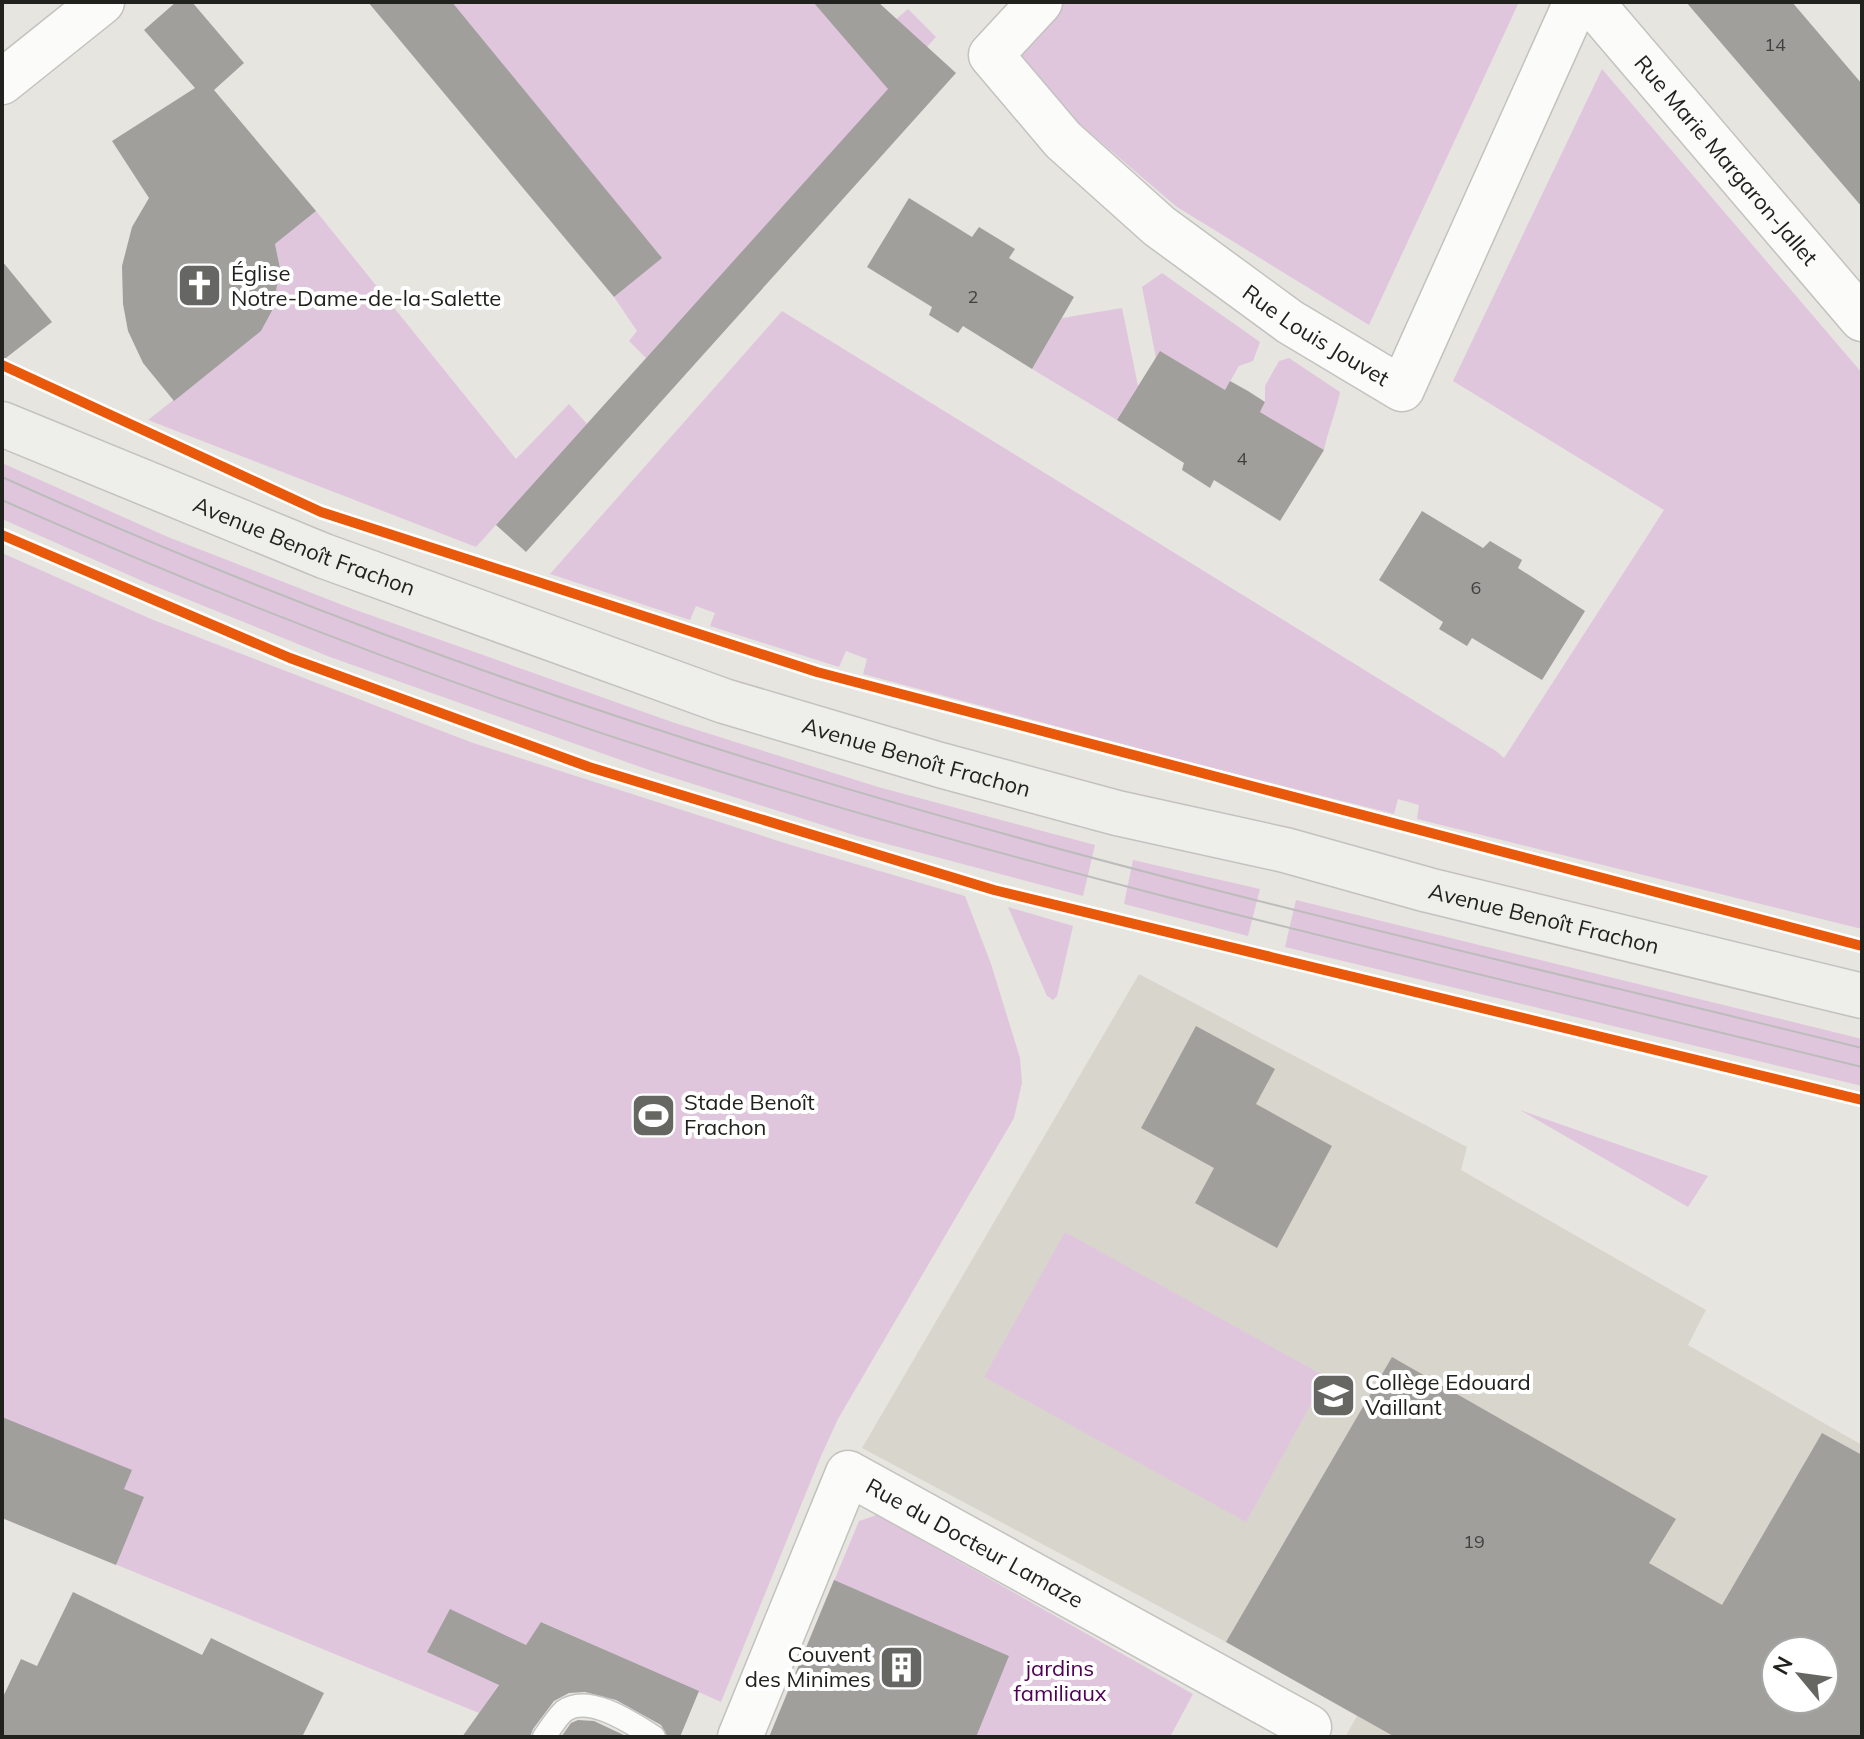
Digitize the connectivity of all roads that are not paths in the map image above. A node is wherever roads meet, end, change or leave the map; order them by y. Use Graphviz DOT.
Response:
graph roads {
  1 [pos="102,2"];
  2 [pos="1040,2"];
  3 [pos="1576,2"];
  4 [pos="1591,2"];
  5 [pos="2,82"];
  6 [pos="1862,319"];
  7 [pos="2,424"];
  8 [pos="1862,996"];
  9 [pos="1309,1727"];
  10 [pos="544,1737"];
  11 [pos="654,1737"];
  12 [pos="740,1737"];
  1 -- 5 [label="street"];
  2 -- 3 [label="street, Rue Louis Jouvet"];
  4 -- 6 [label="street, Rue Marie Margaron-Jallet"];
  7 -- 8 [label="street, Avenue Benoît Frachon"];
  9 -- 12 [label="street, Rue du Docteur Lamaze"];
  10 -- 11 [label="lane"];
}
